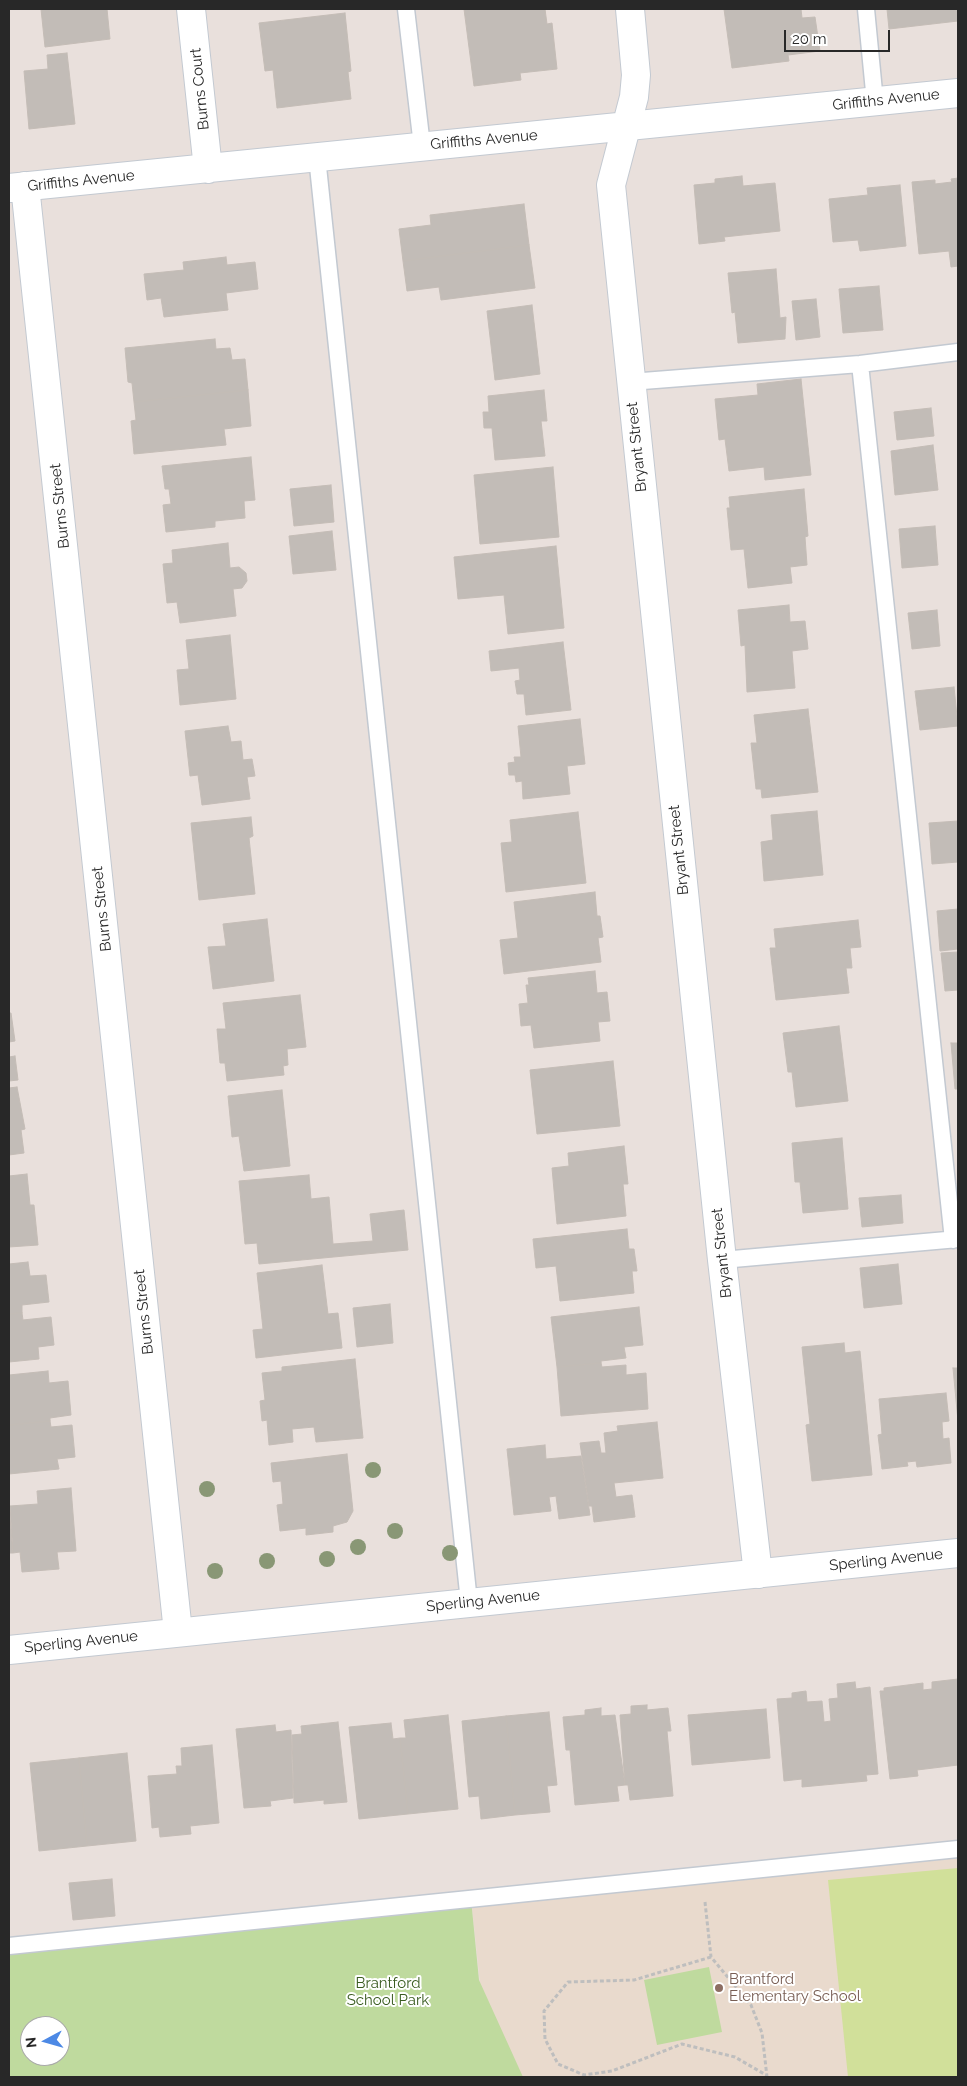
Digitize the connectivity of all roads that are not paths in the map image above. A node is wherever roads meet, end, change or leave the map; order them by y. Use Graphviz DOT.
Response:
graph roads {
  1 [pos="191,9"];
  2 [pos="406,9"];
  3 [pos="630,9"];
  4 [pos="866,9"];
  5 [pos="958,93"];
  6 [pos="876,102"];
  7 [pos="625,127"];
  8 [pos="422,146"];
  9 [pos="317,157"];
  10 [pos="208,169"];
  11 [pos="17,187"];
  12 [pos="958,352"];
  13 [pos="860,364"];
  14 [pos="630,382"];
  15 [pos="956,1239"];
  16 [pos="722,1260"];
  17 [pos="958,1553"];
  18 [pos="758,1574"];
  19 [pos="469,1602"];
  20 [pos="178,1632"];
  21 [pos="9,1650"];
  22 [pos="958,1849"];
  23 [pos="9,1946"];
  1 -- 10 [label="street, Burns Court"];
  2 -- 8 [label="lane"];
  3 -- 7 [label="street, Bryant Street"];
  4 -- 6 [label="lane"];
  5 -- 6 [label="street, Griffiths Avenue"];
  6 -- 7 [label="street, Griffiths Avenue"];
  7 -- 8 [label="street, Griffiths Avenue"];
  7 -- 14 [label="street, Bryant Street"];
  8 -- 9 [label="street, Griffiths Avenue"];
  9 -- 10 [label="street, Griffiths Avenue"];
  9 -- 19 [label="lane"];
  10 -- 11 [label="street, Griffiths Avenue"];
  11 -- 20 [label="street, Burns Street"];
  12 -- 13 [label="lane"];
  13 -- 14 [label="lane"];
  13 -- 15 [label="lane"];
  14 -- 16 [label="street, Bryant Street"];
  15 -- 16 [label="lane"];
  16 -- 18 [label="street, Bryant Street"];
  17 -- 18 [label="street, Sperling Avenue"];
  18 -- 19 [label="street, Sperling Avenue"];
  19 -- 20 [label="street, Sperling Avenue"];
  20 -- 21 [label="street, Sperling Avenue"];
  22 -- 23 [label="lane"];
}
